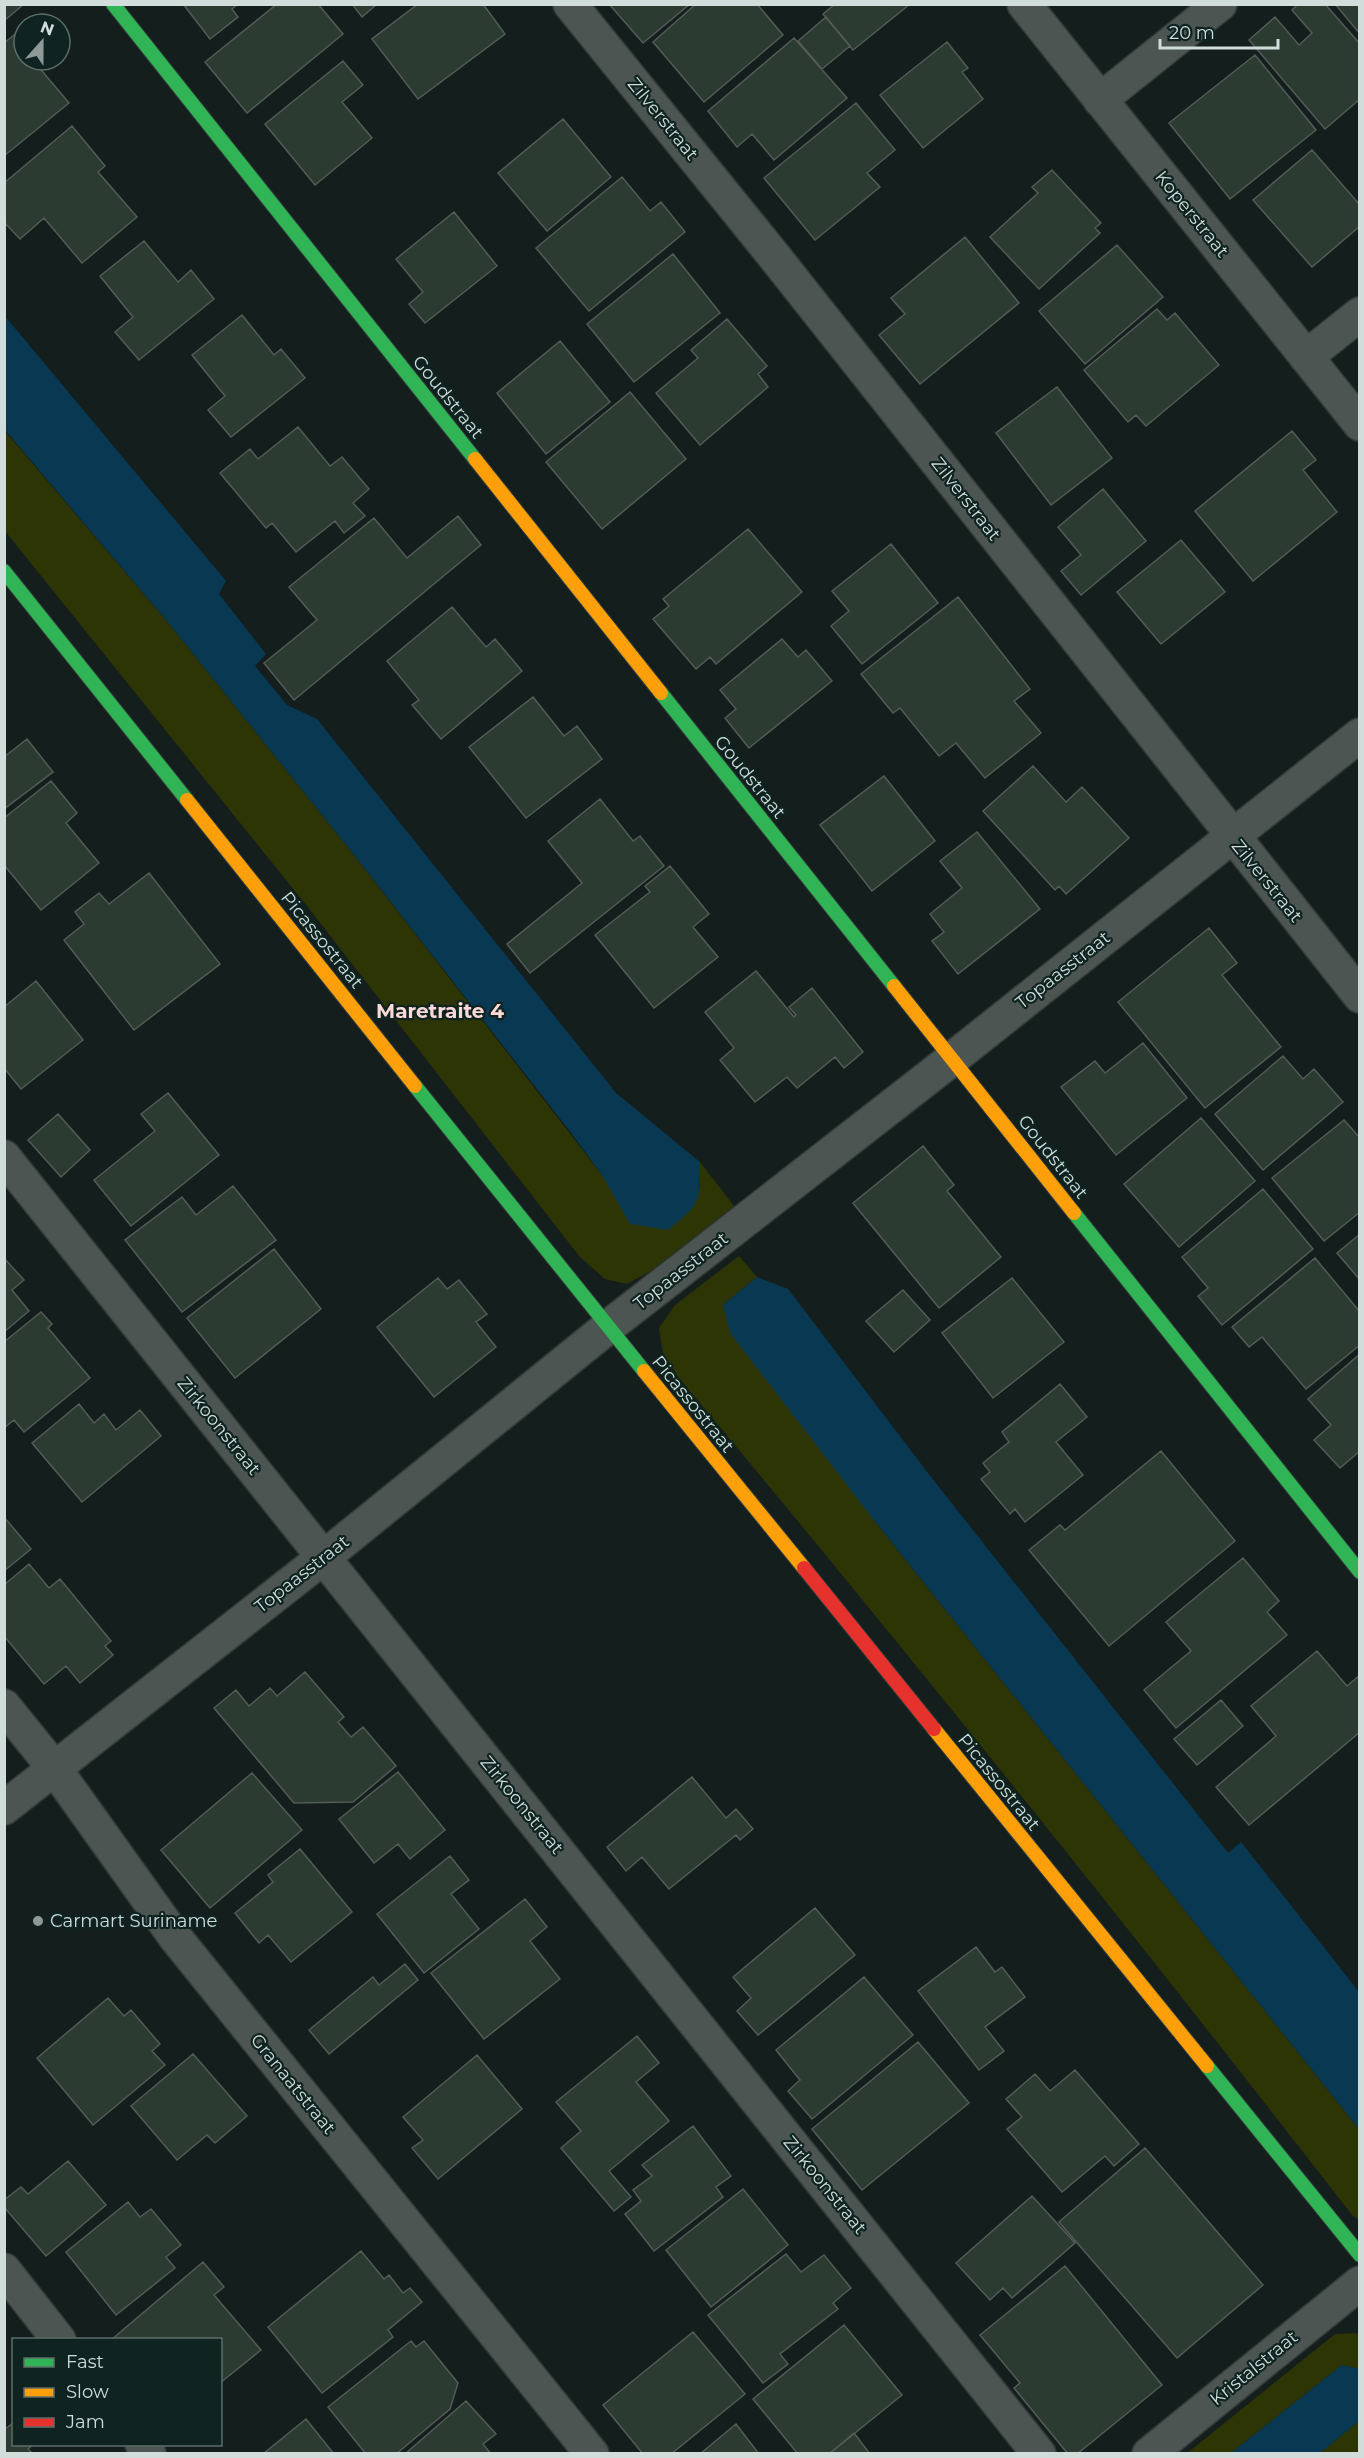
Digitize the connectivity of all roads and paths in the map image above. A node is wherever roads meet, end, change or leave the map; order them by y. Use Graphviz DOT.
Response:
graph roads {
  1 [pos="113,4"];
  2 [pos="570,4"];
  3 [pos="1024,4"];
  4 [pos="1220,4"];
  5 [pos="1100,100"];
  6 [pos="1359,314"];
  7 [pos="1306,357"];
  8 [pos="1359,424"];
  9 [pos="4,571"];
  10 [pos="1359,735"];
  11 [pos="1232,836"];
  12 [pos="1359,996"];
  13 [pos="952,1059"];
  14 [pos="4,1157"];
  15 [pos="608,1327"];
  16 [pos="324,1557"];
  17 [pos="1359,1572"];
  18 [pos="4,1706"];
  19 [pos="55,1769"];
  20 [pos="4,1808"];
  21 [pos="1359,2255"];
  22 [pos="4,2270"];
  23 [pos="1359,2283"];
  24 [pos="57,2338"];
  25 [pos="592,2454"];
  26 [pos="1039,2454"];
  27 [pos="1149,2454"];
  1 -- 13 [label="street, Goudstraat"];
  2 -- 11 [label="street, Zilverstraat"];
  3 -- 5 [label="street, Koperstraat"];
  4 -- 5 [label="street"];
  5 -- 7 [label="street, Koperstraat"];
  6 -- 7 [label="street"];
  7 -- 8 [label="street, Koperstraat"];
  9 -- 15 [label="street, Picassostraat"];
  10 -- 11 [label="street, Topaasstraat"];
  11 -- 12 [label="street, Zilverstraat"];
  11 -- 13 [label="street, Topaasstraat"];
  13 -- 15 [label="street, Topaasstraat"];
  13 -- 17 [label="street, Goudstraat"];
  14 -- 16 [label="street, Zirkoonstraat"];
  15 -- 16 [label="street, Topaasstraat"];
  15 -- 21 [label="street, Picassostraat"];
  16 -- 19 [label="street, Topaasstraat"];
  16 -- 26 [label="street, Zirkoonstraat"];
  18 -- 19 [label="street, Granaatstraat"];
  19 -- 20 [label="street, Topaasstraat"];
  19 -- 25 [label="street, Granaatstraat"];
  22 -- 24 [label="street"];
  23 -- 27 [label="street, Kristalstraat"];
}
